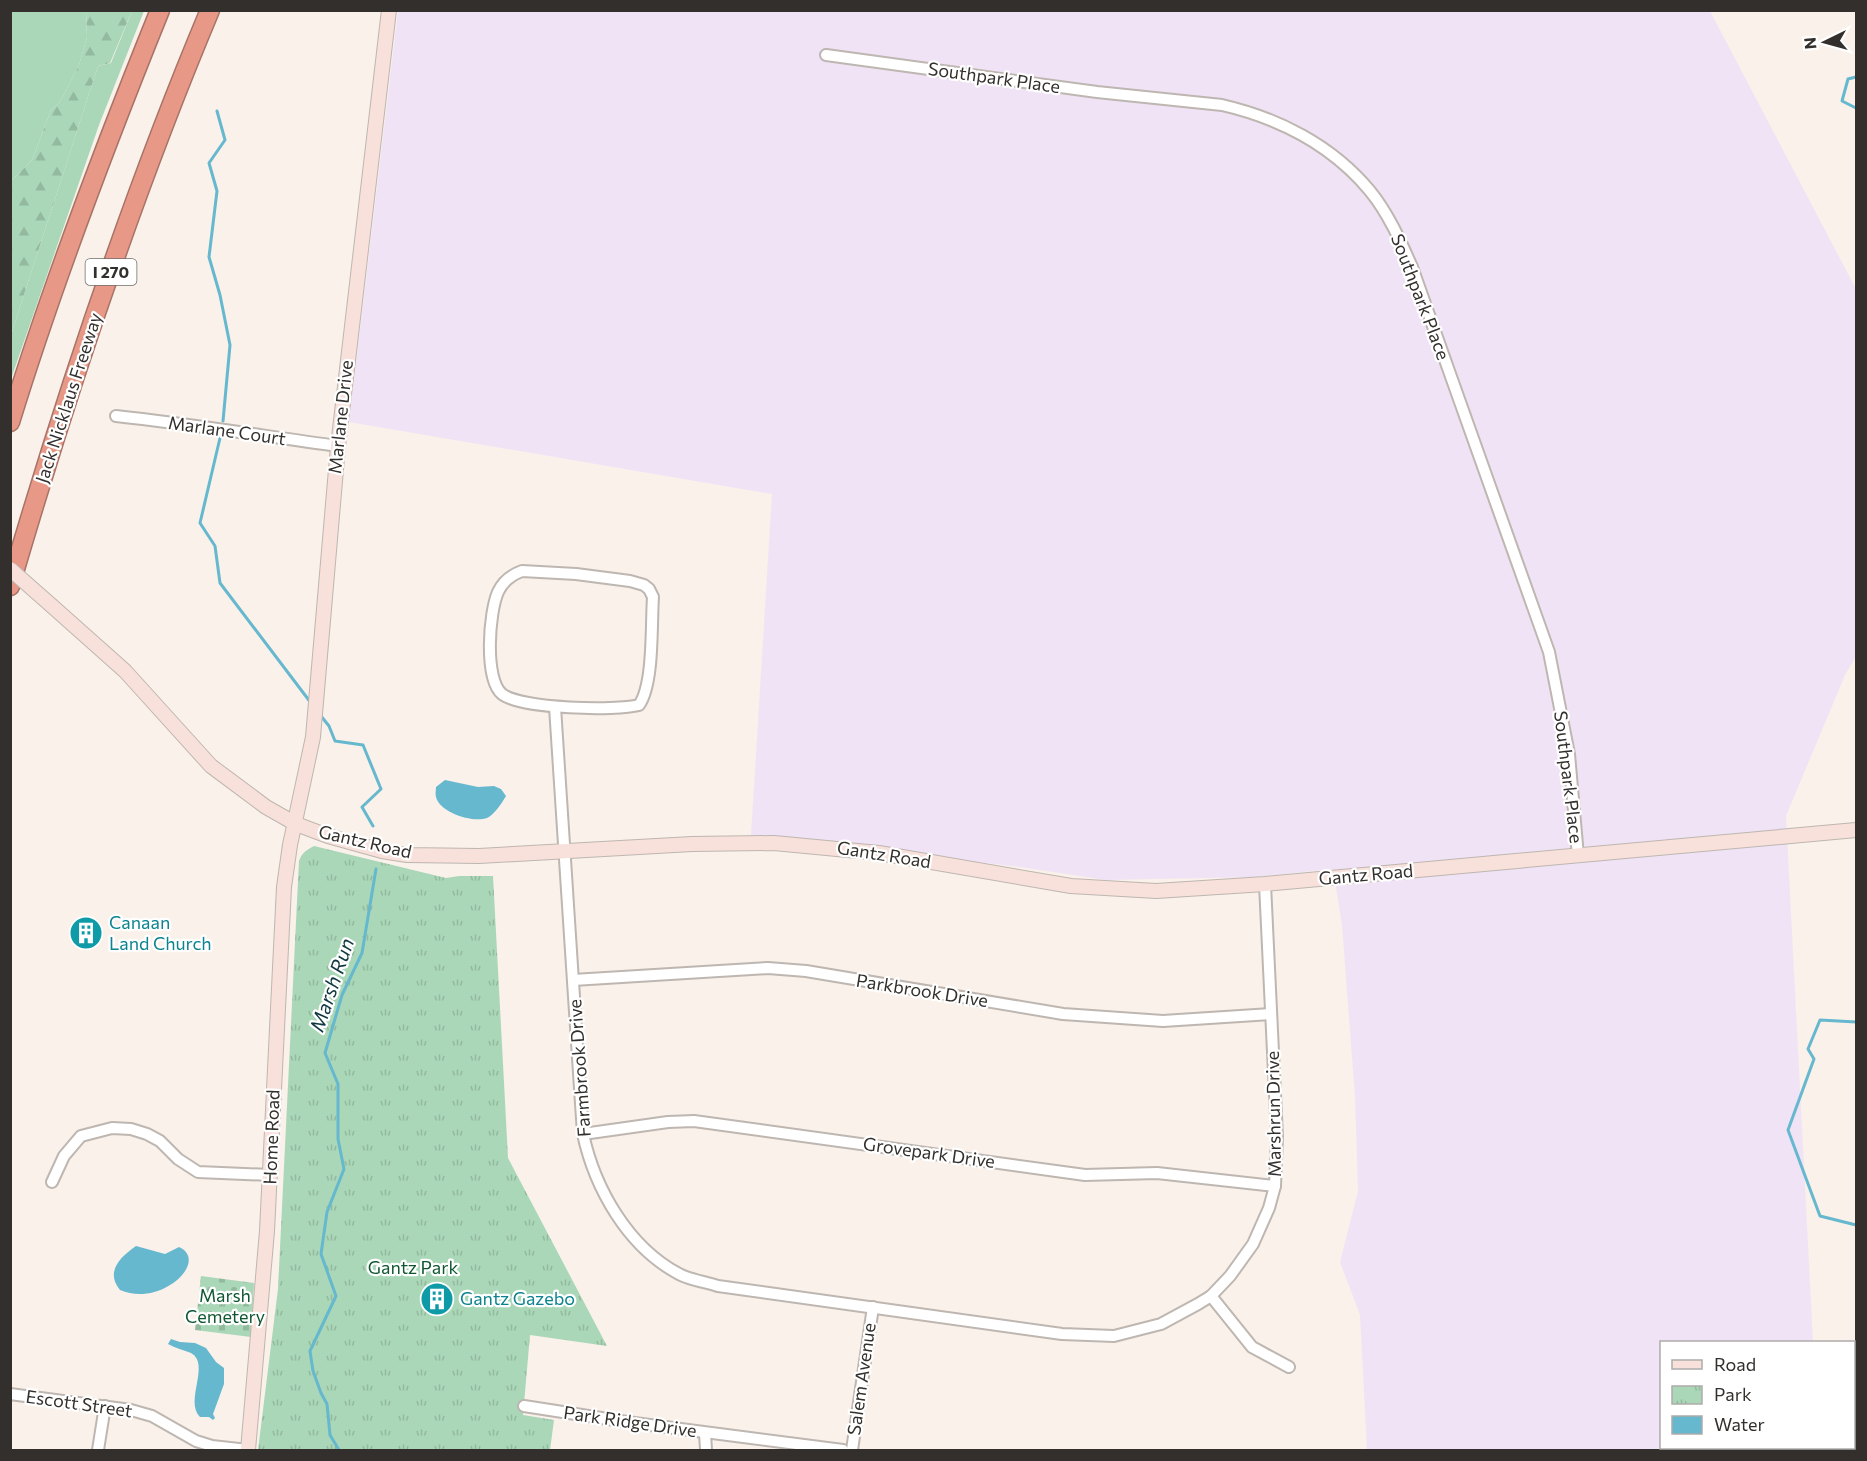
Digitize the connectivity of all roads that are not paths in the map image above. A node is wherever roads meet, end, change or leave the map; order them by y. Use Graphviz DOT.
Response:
graph roads {
  1 [pos="160,10"];
  2 [pos="210,10"];
  3 [pos="389,10"];
  4 [pos="826,55"];
  5 [pos="116,416"];
  6 [pos="10,422"];
  7 [pos="338,446"];
  8 [pos="10,569"];
  9 [pos="10,586"];
  10 [pos="555,707"];
  11 [pos="296,824"];
  12 [pos="1857,830"];
  13 [pos="565,851"];
  14 [pos="1578,856"];
  15 [pos="1265,884"];
  16 [pos="573,980"];
  17 [pos="1271,1014"];
  18 [pos="583,1134"];
  19 [pos="270,1175"];
  20 [pos="52,1182"];
  21 [pos="1275,1186"];
  22 [pos="1211,1296"];
  23 [pos="873,1306"];
  24 [pos="904,1311"];
  25 [pos="1289,1367"];
  26 [pos="12,1394"];
  27 [pos="10,1406"];
  28 [pos="105,1406"];
  29 [pos="524,1407"];
  30 [pos="705,1433"];
  31 [pos="98,1450"];
  32 [pos="248,1450"];
  33 [pos="706,1450"];
  34 [pos="843,1450"];
  35 [pos="852,1450"];
  1 -- 6 [label="highway, I 270"];
  2 -- 9 [label="highway, Jack Nicklaus Freeway / I 270"];
  3 -- 7 [label="main road, Marlane Drive"];
  4 -- 14 [label="street, Southpark Place"];
  5 -- 7 [label="street, Marlane Court"];
  7 -- 11 [label="main road, Marlane Drive"];
  8 -- 11 [label="main road, Gantz Road, bridge"];
  10 -- 10 [label="street"];
  10 -- 13 [label="street, Farmbrook Drive"];
  11 -- 13 [label="main road, Gantz Road"];
  11 -- 19 [label="main road, Home Road"];
  12 -- 14 [label="main road, Gantz Road"];
  13 -- 15 [label="main road, Gantz Road"];
  13 -- 16 [label="street, Farmbrook Drive"];
  14 -- 15 [label="main road, Gantz Road"];
  15 -- 17 [label="street, Marshrun Drive"];
  16 -- 17 [label="street, Parkbrook Drive"];
  16 -- 18 [label="street, Farmbrook Drive"];
  17 -- 21 [label="street, Marshrun Drive"];
  18 -- 21 [label="street, Grovepark Drive"];
  18 -- 23 [label="street, Farmbrook Drive"];
  19 -- 20 [label="street"];
  19 -- 32 [label="main road, Home Road"];
  21 -- 22 [label="street, Marshrun Drive"];
  22 -- 24 [label="street, Marshrun Drive"];
  22 -- 25 [label="street"];
  23 -- 24 [label="street, Farmbrook Drive"];
  23 -- 35 [label="street, Salem Avenue"];
  26 -- 27 [label="street"];
  26 -- 28 [label="street, Escott Street"];
  28 -- 31 [label="street"];
  28 -- 32 [label="street, Escott Street"];
  29 -- 30 [label="street, Park Ridge Drive"];
  30 -- 33 [label="street"];
  30 -- 34 [label="street, Park Ridge Drive"];
}
